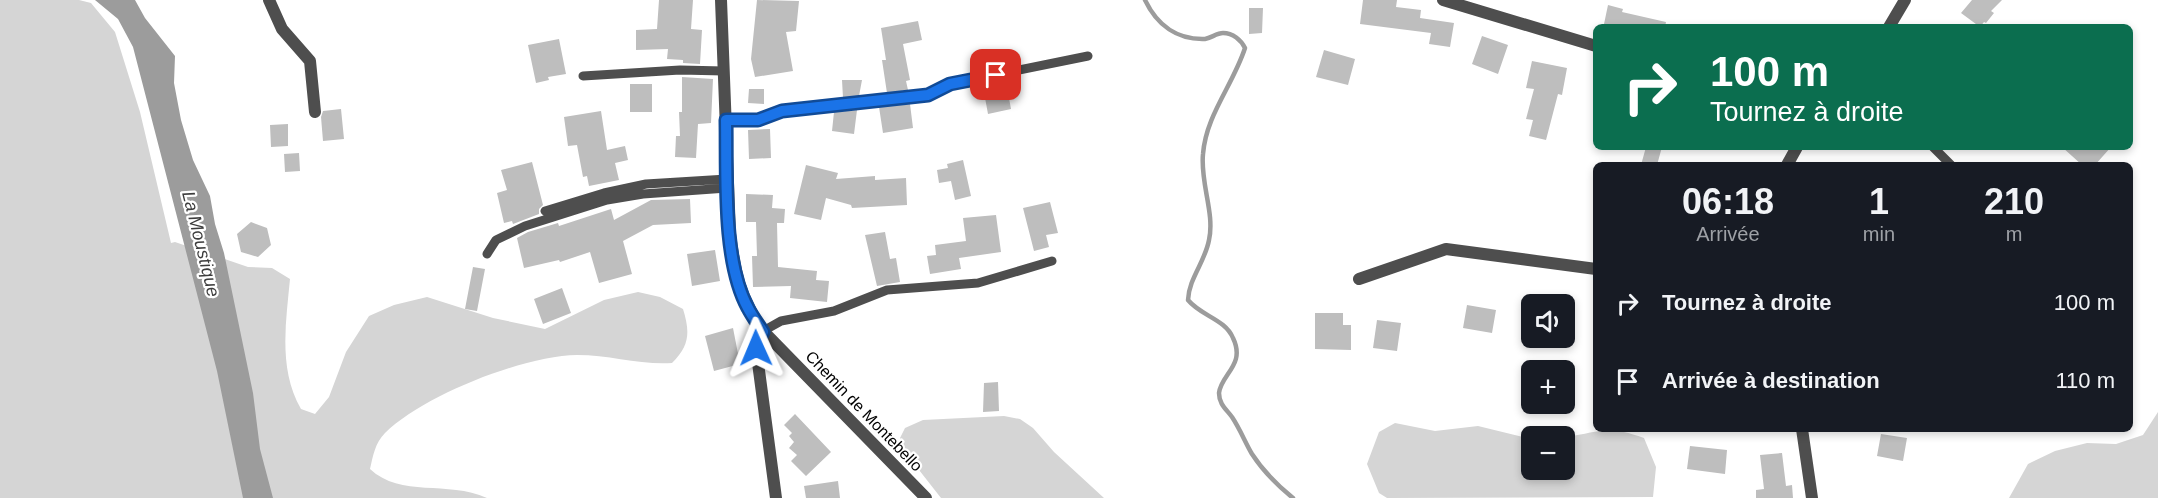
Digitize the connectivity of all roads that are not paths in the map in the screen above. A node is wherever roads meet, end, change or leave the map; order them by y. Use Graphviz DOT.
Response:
graph roads {
  1 [pos="269,0"];
  2 [pos="721,0"];
  3 [pos="1443,0"];
  4 [pos="1905,0"];
  5 [pos="1891,24"];
  6 [pos="1593,45"];
  7 [pos="1088,56"];
  8 [pos="724,70"];
  9 [pos="583,76"];
  10 [pos="315,112"];
  11 [pos="726,120"];
  12 [pos="1936,150"];
  13 [pos="1948,162"];
  14 [pos="727,183"];
  15 [pos="545,211"];
  16 [pos="487,254"];
  17 [pos="1052,261"];
  18 [pos="1593,269"];
  19 [pos="1359,279"];
  20 [pos="763,332"];
  21 [pos="1802,432"];
  22 [pos="776,498"];
  23 [pos="926,498"];
  24 [pos="1812,498"];
  1 -- 10 [label="street"];
  2 -- 8 [label="street, Chemin de Montebello"];
  3 -- 6 [label="street"];
  4 -- 5 [label="street"];
  7 -- 11 [label="lane"];
  8 -- 9 [label="lane"];
  8 -- 11 [label="street, Chemin de Montebello"];
  11 -- 14 [label="street, Chemin de Montebello"];
  12 -- 13 [label="lane"];
  14 -- 15 [label="lane"];
  14 -- 16 [label="lane"];
  14 -- 20 [label="street, Chemin de Montebello"];
  17 -- 20 [label="lane"];
  18 -- 19 [label="street"];
  20 -- 22 [label="street"];
  20 -- 23 [label="street, Chemin de Montebello"];
  21 -- 24 [label="street"];
}
